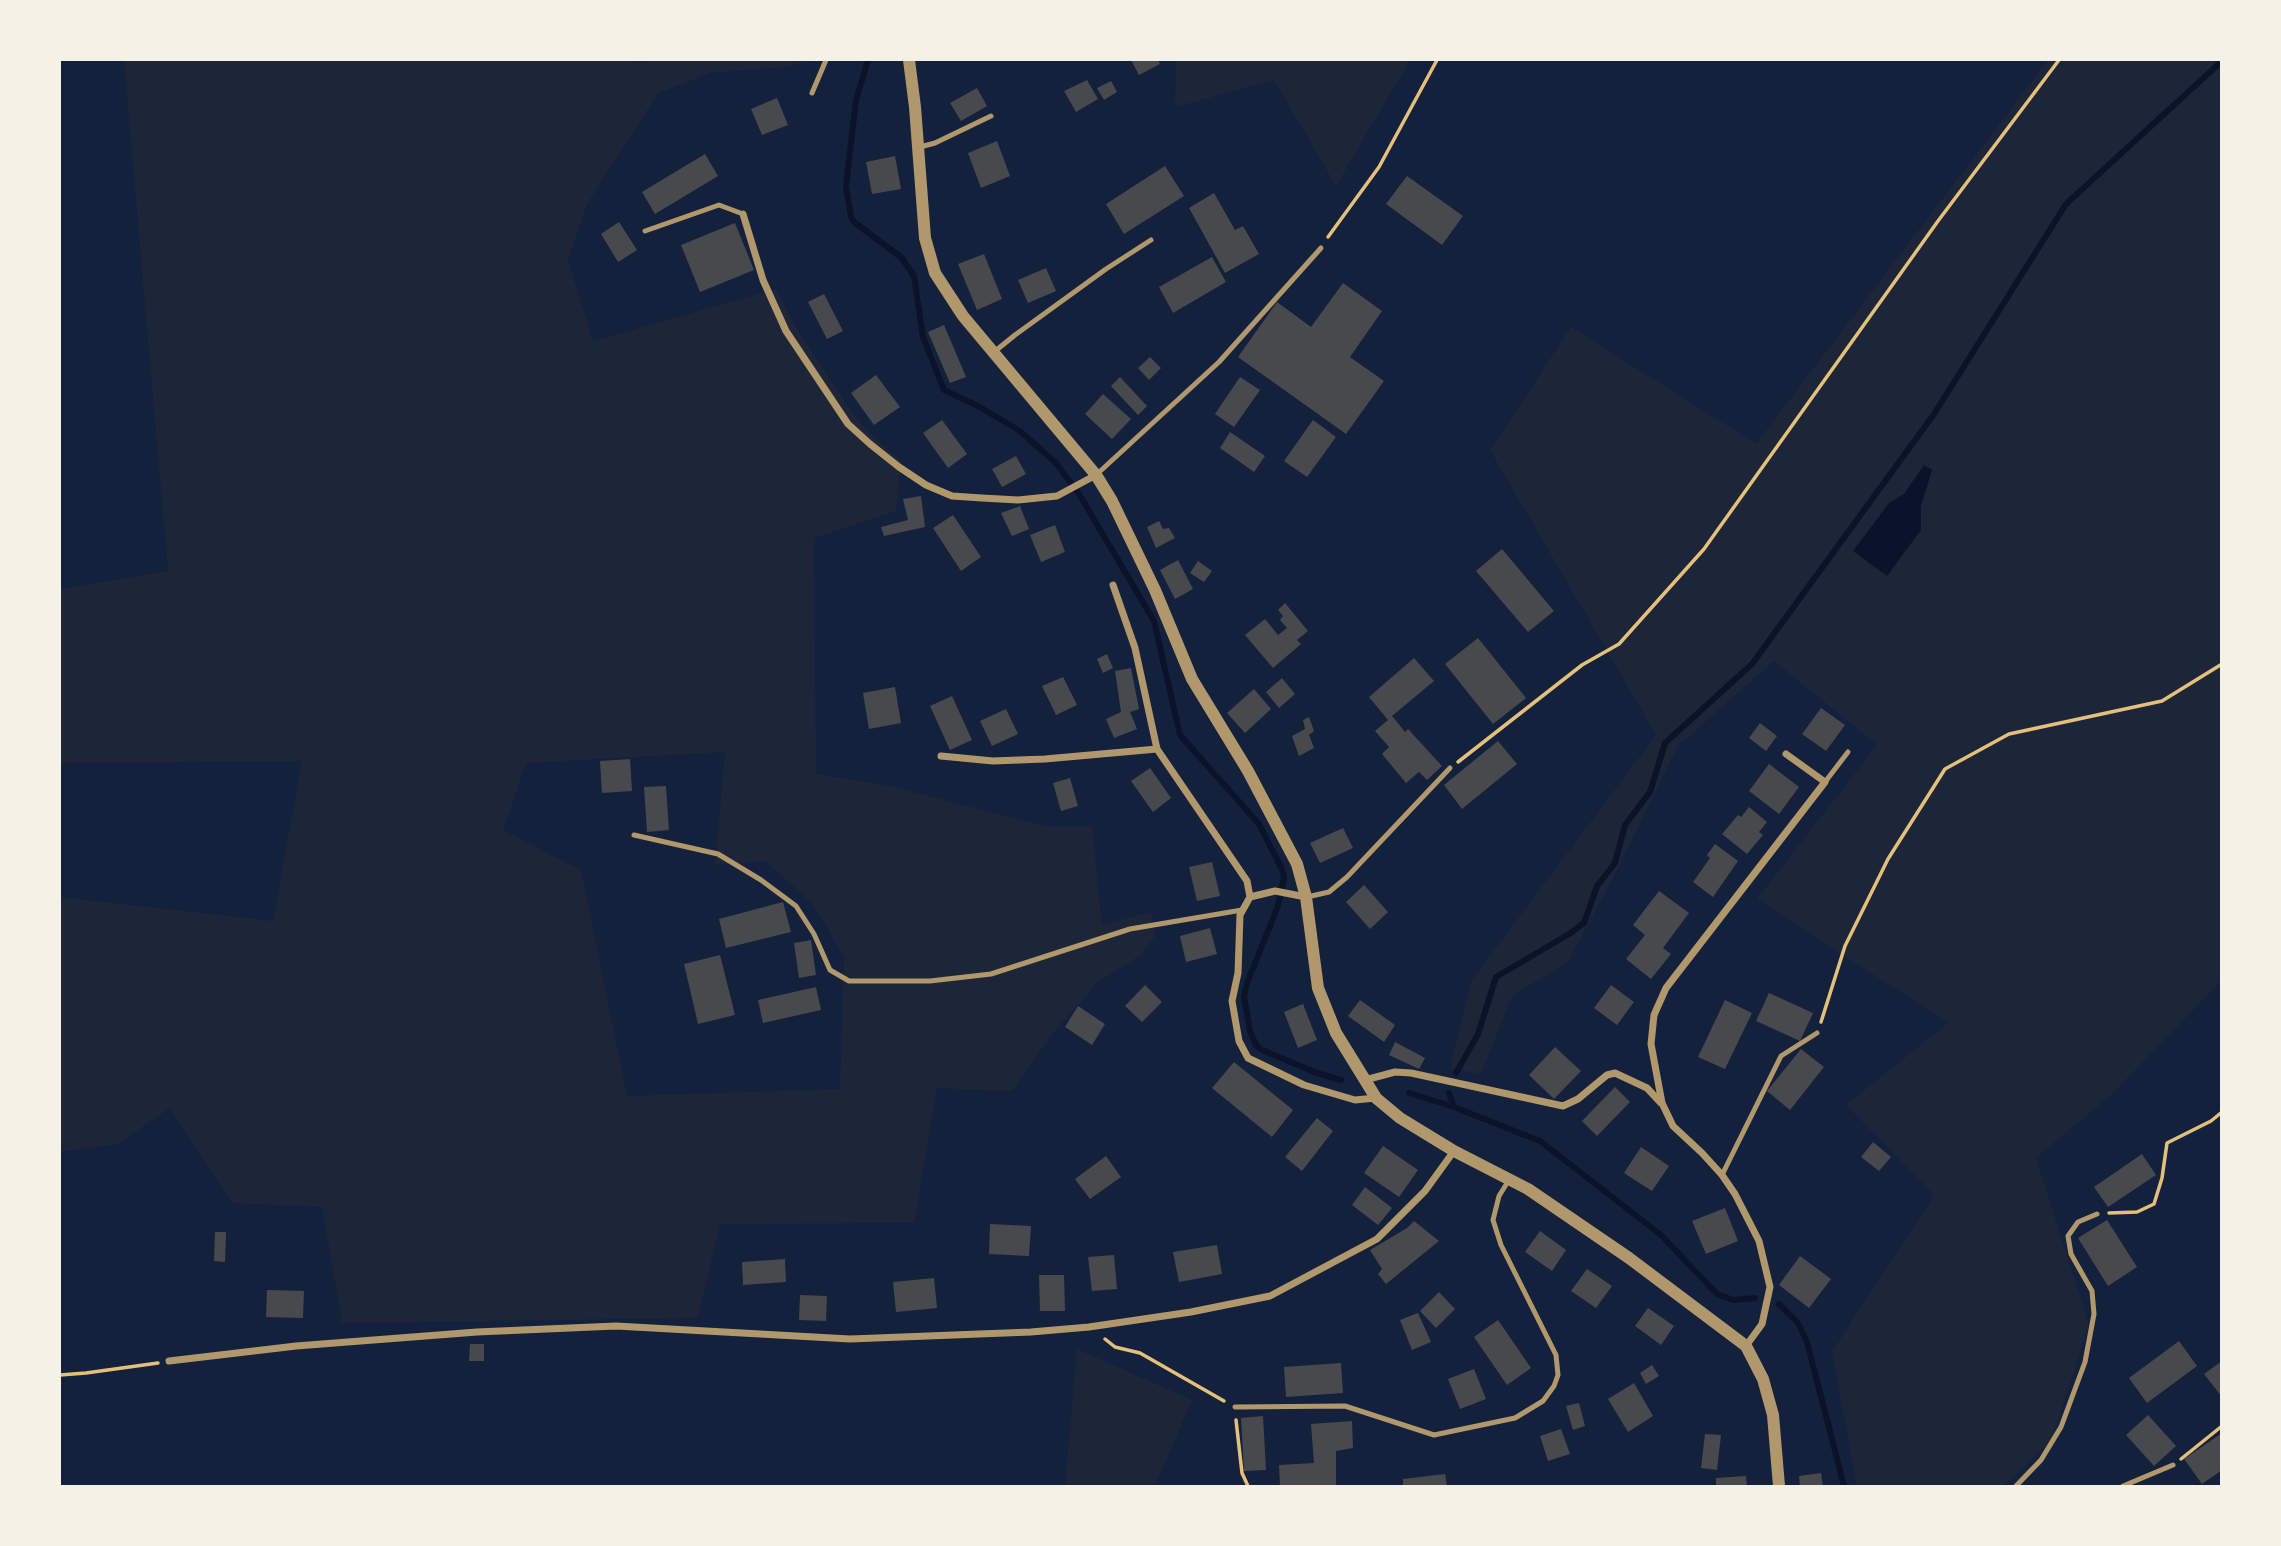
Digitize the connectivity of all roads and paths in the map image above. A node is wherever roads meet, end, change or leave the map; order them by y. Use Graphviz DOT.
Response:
graph roads {
  1 [pos="826,60"];
  2 [pos="909,60"];
  3 [pos="1437,60"];
  4 [pos="2059,60"];
  5 [pos="812,93"];
  6 [pos="991,116"];
  7 [pos="918,147"];
  8 [pos="743,214"];
  9 [pos="645,231"];
  10 [pos="1151,240"];
  11 [pos="1321,248"];
  12 [pos="994,353"];
  13 [pos="1096,475"];
  14 [pos="1113,585"];
  15 [pos="2221,664"];
  16 [pos="1157,749"];
  17 [pos="1848,752"];
  18 [pos="1786,754"];
  19 [pos="941,756"];
  20 [pos="1450,768"];
  21 [pos="1825,782"];
  22 [pos="634,835"];
  23 [pos="1250,897"];
  24 [pos="1306,897"];
  25 [pos="1242,910"];
  26 [pos="1817,1033"];
  27 [pos="1365,1080"];
  28 [pos="1376,1098"];
  29 [pos="1662,1103"];
  30 [pos="2221,1112"];
  31 [pos="1454,1151"];
  32 [pos="1721,1175"];
  33 [pos="1509,1180"];
  34 [pos="2097,1214"];
  35 [pos="1089,1327"];
  36 [pos="1746,1346"];
  37 [pos="169,1361"];
  38 [pos="60,1375"];
  39 [pos="1234,1407"];
  40 [pos="2221,1426"];
  41 [pos="2174,1465"];
  42 [pos="1248,1486"];
  43 [pos="1779,1486"];
  44 [pos="2016,1486"];
  45 [pos="2123,1486"];
  1 -- 5 [label="lane"];
  2 -- 7 [label="street"];
  3 -- 11 [label="path"];
  4 -- 20 [label="path"];
  6 -- 7 [label="lane"];
  7 -- 12 [label="street"];
  8 -- 9 [label="lane"];
  8 -- 13 [label="street"];
  10 -- 12 [label="lane"];
  11 -- 13 [label="lane"];
  12 -- 13 [label="street"];
  13 -- 24 [label="street"];
  14 -- 16 [label="street"];
  15 -- 26 [label="path"];
  16 -- 19 [label="street"];
  16 -- 23 [label="street"];
  17 -- 21 [label="lane"];
  18 -- 21 [label="street"];
  20 -- 24 [label="lane"];
  21 -- 29 [label="street"];
  22 -- 25 [label="lane"];
  23 -- 24 [label="street"];
  23 -- 25 [label="street"];
  24 -- 27 [label="street"];
  25 -- 28 [label="street"];
  26 -- 32 [label="lane"];
  27 -- 28 [label="street"];
  27 -- 29 [label="street"];
  28 -- 31 [label="street"];
  29 -- 32 [label="street"];
  30 -- 34 [label="path"];
  31 -- 33 [label="street"];
  31 -- 35 [label="street"];
  32 -- 36 [label="street"];
  33 -- 36 [label="street"];
  33 -- 39 [label="lane"];
  34 -- 44 [label="lane"];
  35 -- 37 [label="street"];
  35 -- 39 [label="path"];
  36 -- 43 [label="street"];
  37 -- 38 [label="path"];
  39 -- 42 [label="path"];
  40 -- 41 [label="path"];
  41 -- 45 [label="lane"];
}
